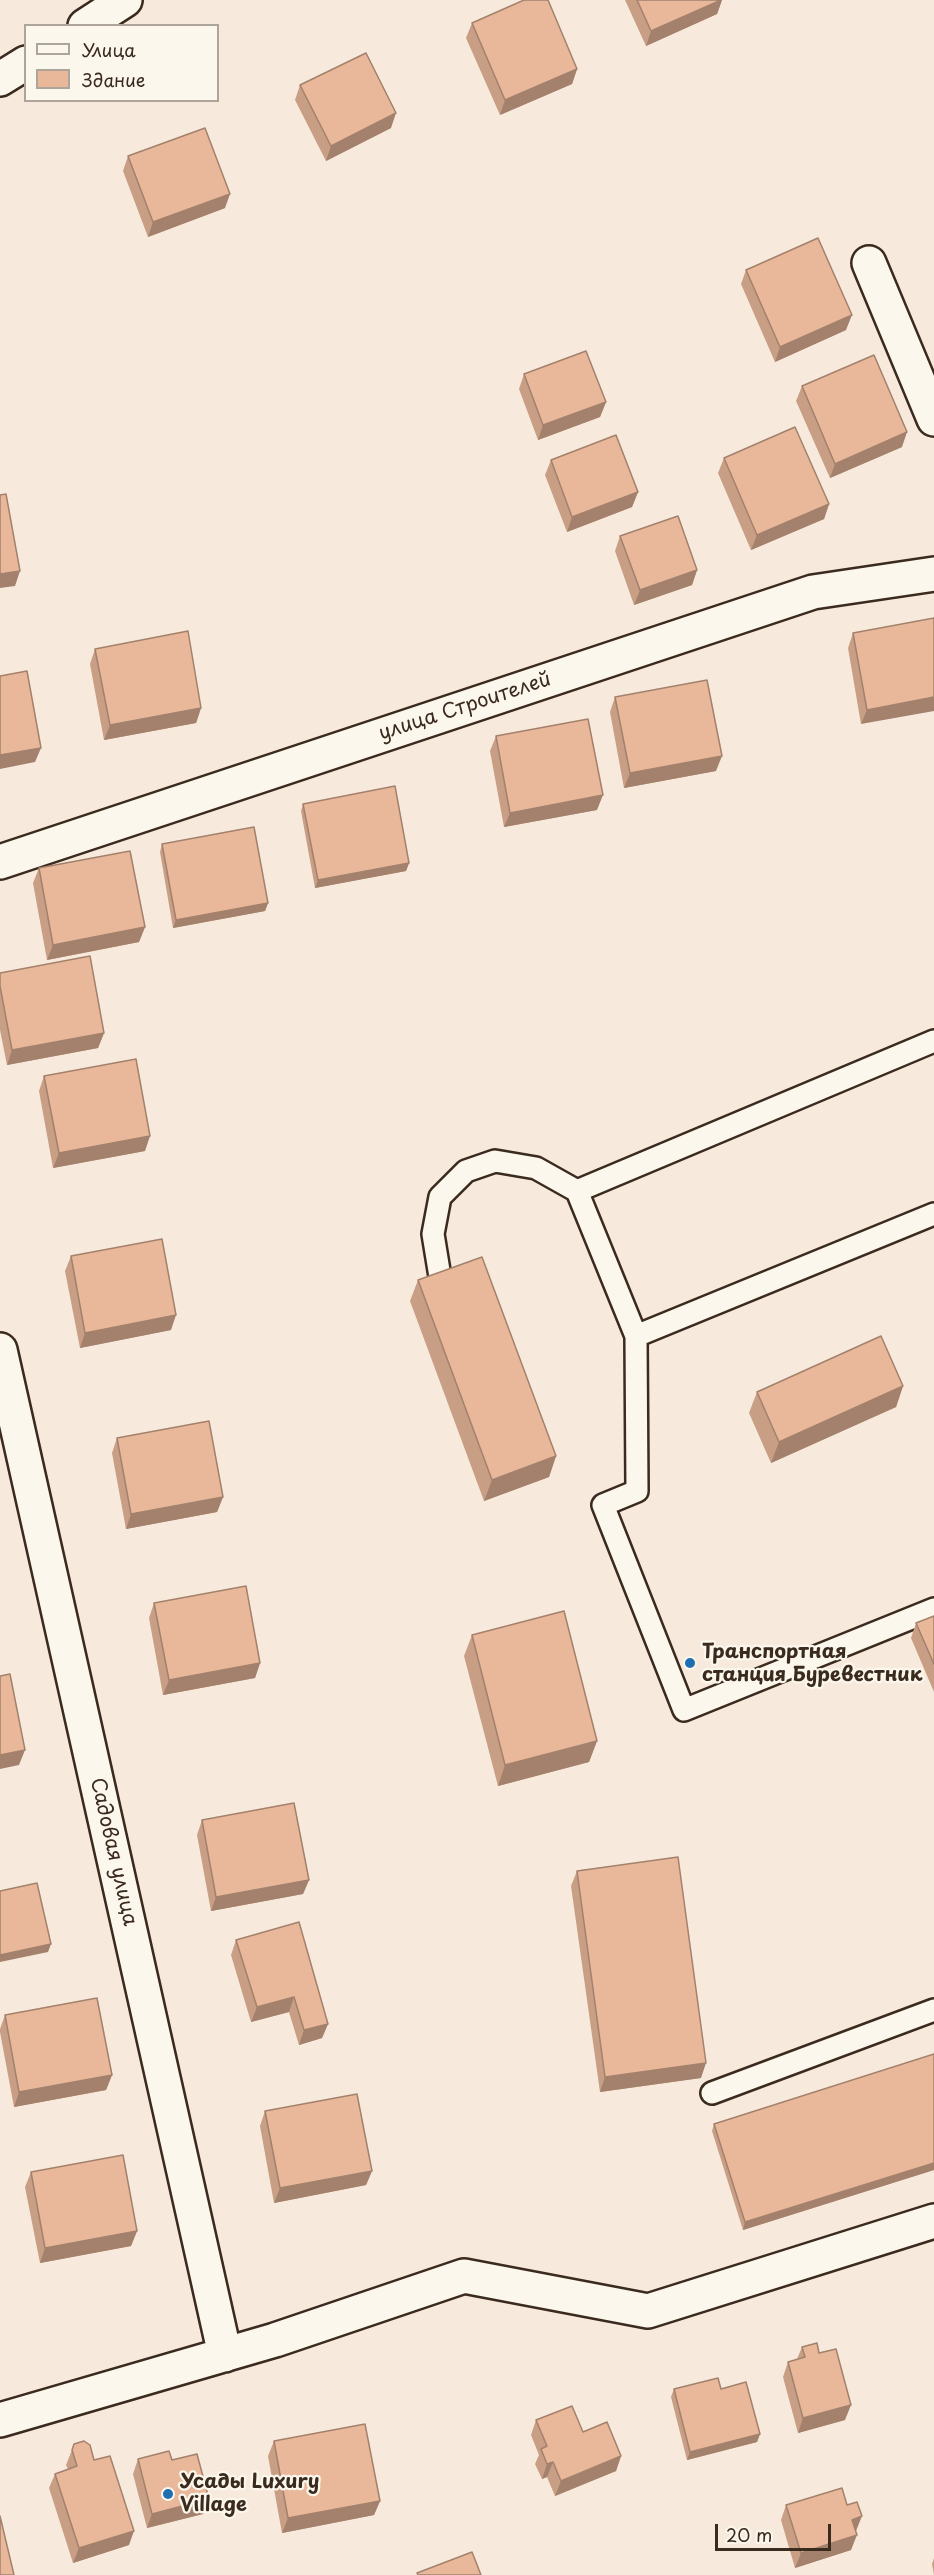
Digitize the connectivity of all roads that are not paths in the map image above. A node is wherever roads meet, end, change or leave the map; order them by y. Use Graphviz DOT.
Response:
graph roads {
  1 [pos="125,0"];
  2 [pos="87,24"];
  3 [pos="24,64"];
  4 [pos="0,79"];
  5 [pos="869,263"];
  6 [pos="934,419"];
  7 [pos="934,574"];
  8 [pos="0,862"];
  9 [pos="934,1041"];
  10 [pos="577,1191"];
  11 [pos="934,1214"];
  12 [pos="442,1289"];
  13 [pos="636,1336"];
  14 [pos="0,1350"];
  15 [pos="934,1609"];
  16 [pos="934,2010"];
  17 [pos="712,2093"];
  18 [pos="934,2221"];
  19 [pos="225,2355"];
  20 [pos="0,2420"];
  1 -- 2 [label="street"];
  3 -- 4 [label="street"];
  5 -- 6 [label="street"];
  7 -- 8 [label="street, улица Строителей"];
  9 -- 10 [label="lane"];
  10 -- 12 [label="lane"];
  10 -- 13 [label="lane"];
  11 -- 13 [label="lane"];
  13 -- 15 [label="lane"];
  14 -- 19 [label="street, Садовая улица"];
  16 -- 17 [label="lane"];
  18 -- 19 [label="street"];
  19 -- 20 [label="street"];
}
